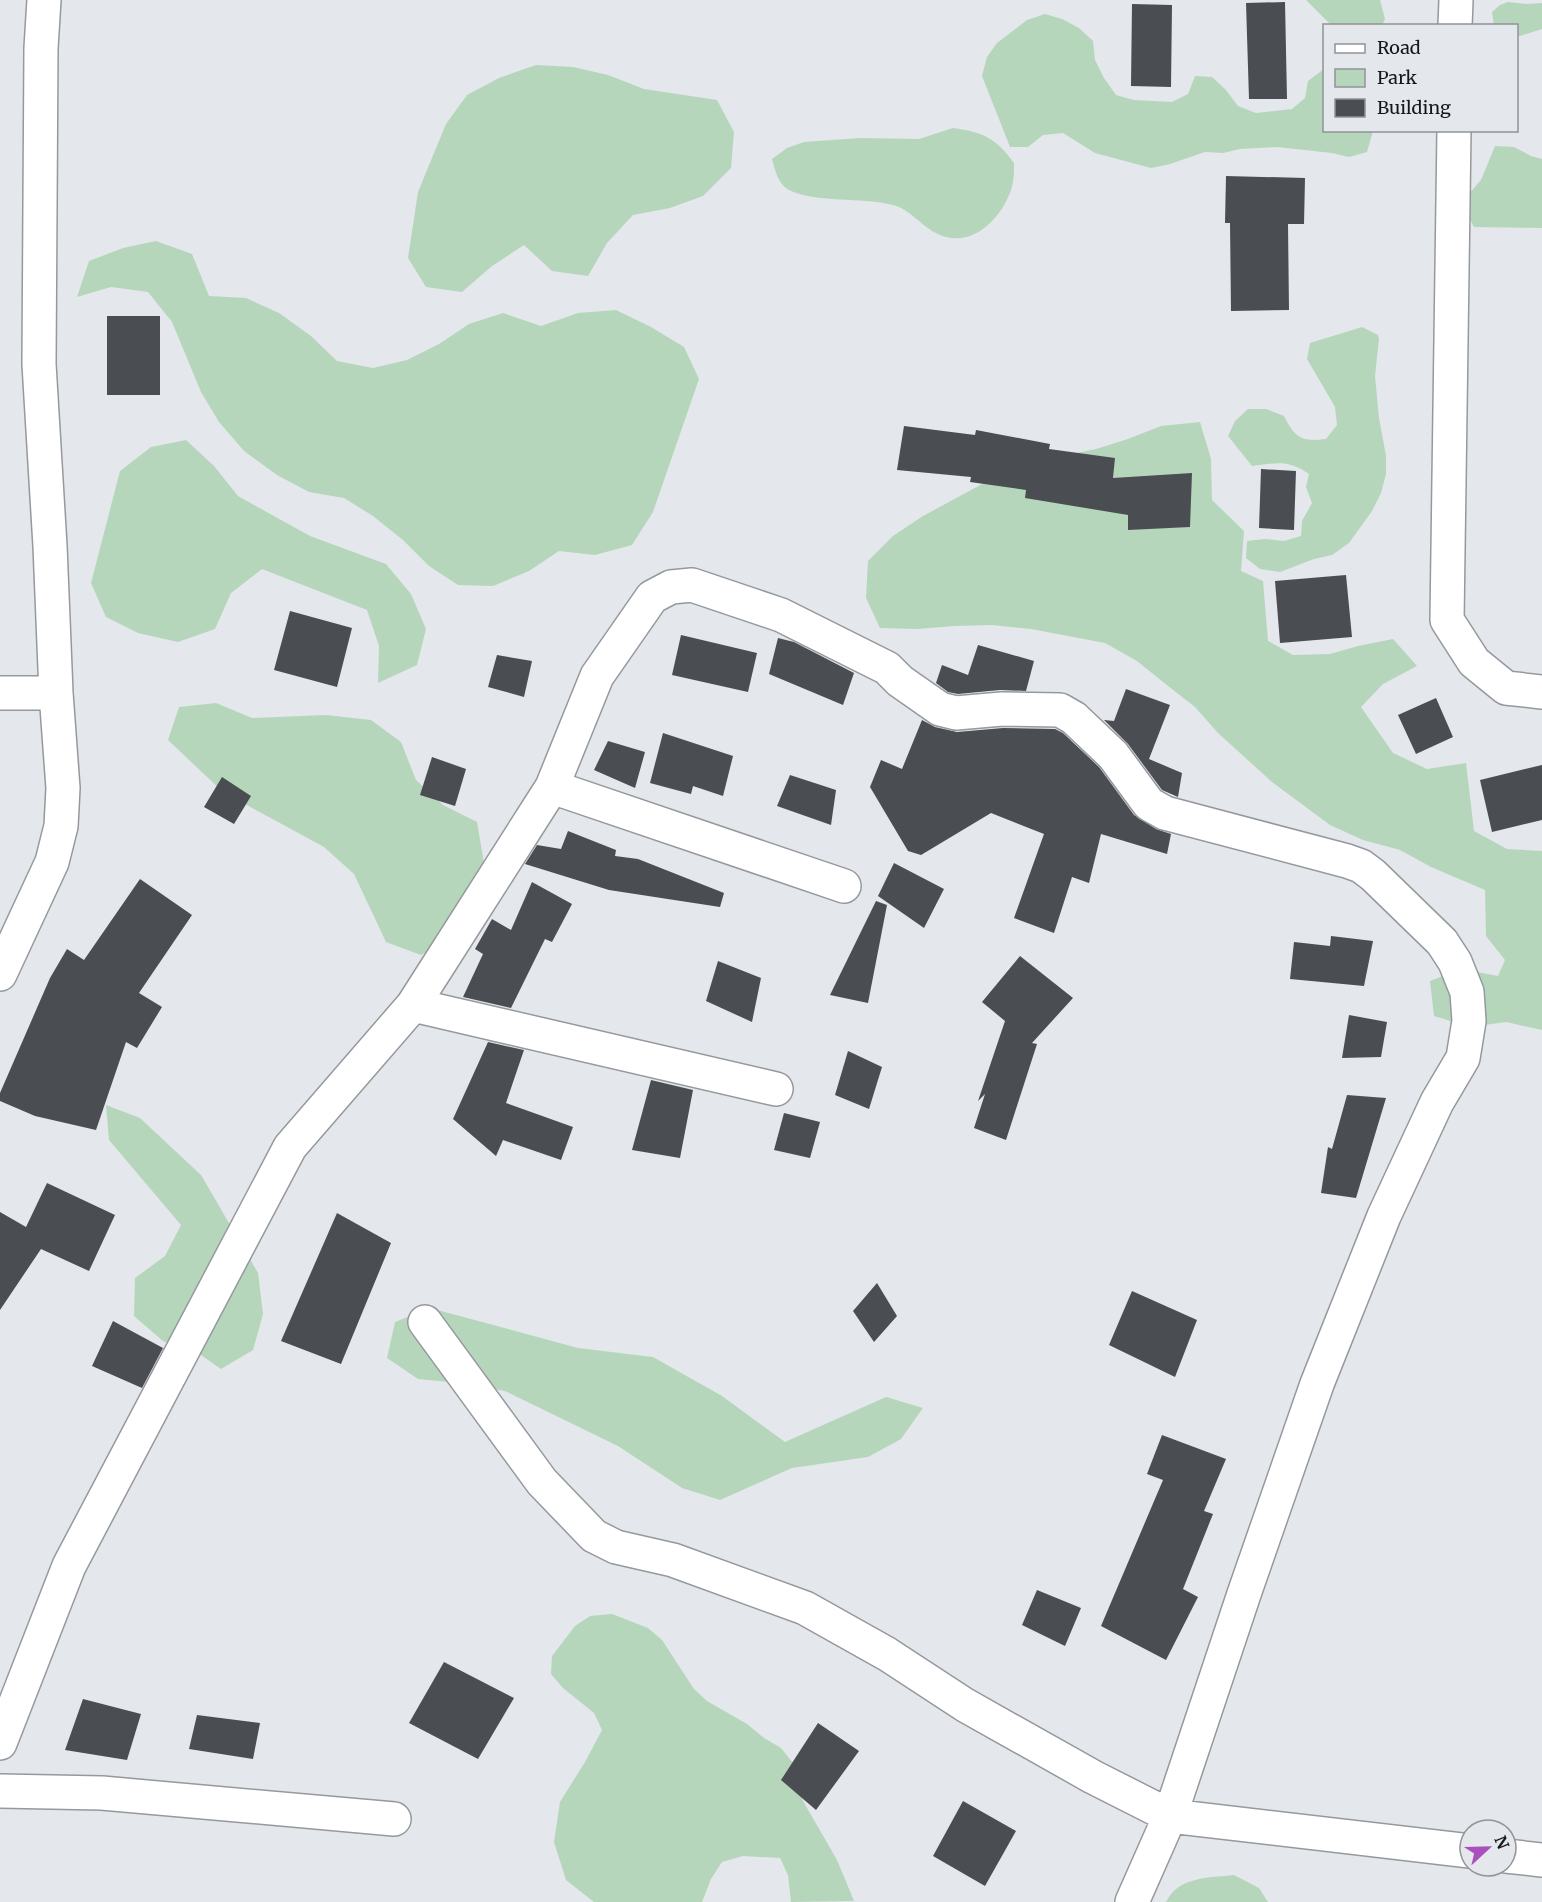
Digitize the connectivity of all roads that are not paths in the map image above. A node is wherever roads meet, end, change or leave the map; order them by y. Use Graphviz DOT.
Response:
graph roads {
  1 [pos="44,0"];
  2 [pos="1456,0"];
  3 [pos="1455,24"];
  4 [pos="1454,132"];
  5 [pos="1542,692"];
  6 [pos="0,693"];
  7 [pos="56,693"];
  8 [pos="552,787"];
  9 [pos="844,886"];
  10 [pos="0,974"];
  11 [pos="412,1005"];
  12 [pos="776,1089"];
  13 [pos="425,1322"];
  14 [pos="0,1743"];
  15 [pos="0,1791"];
  16 [pos="1170,1816"];
  17 [pos="394,1819"];
  18 [pos="1458,1850"];
  19 [pos="1518,1857"];
  20 [pos="1542,1860"];
  21 [pos="1132,1902"];
  1 -- 7 [label="street"];
  2 -- 3 [label="street"];
  4 -- 5 [label="street"];
  6 -- 7 [label="street"];
  7 -- 10 [label="street"];
  8 -- 9 [label="street"];
  8 -- 11 [label="street"];
  8 -- 16 [label="street"];
  11 -- 12 [label="street"];
  11 -- 14 [label="street"];
  13 -- 16 [label="street"];
  15 -- 17 [label="street"];
  16 -- 18 [label="street"];
  16 -- 21 [label="street"];
  19 -- 20 [label="street"];
}
